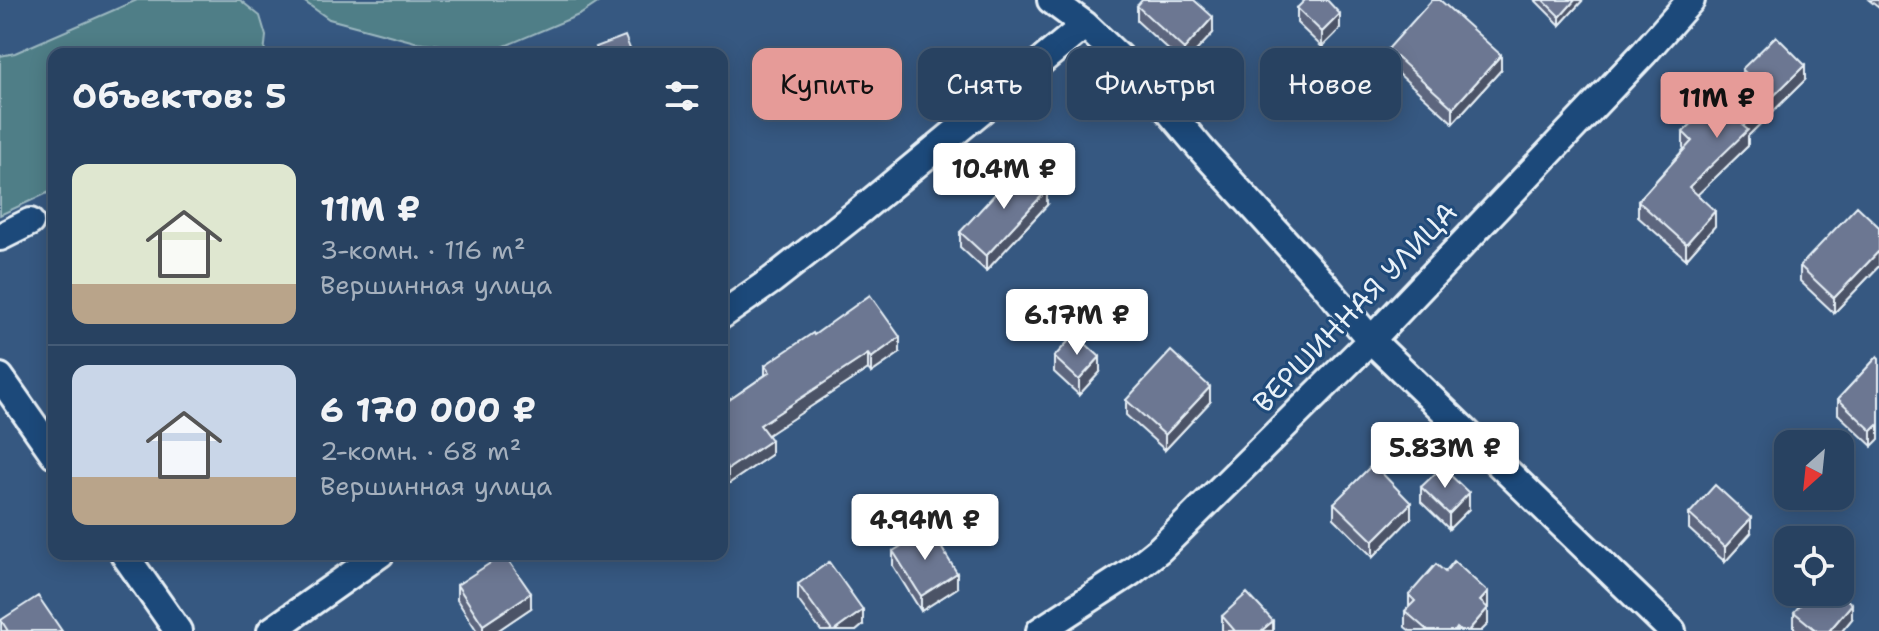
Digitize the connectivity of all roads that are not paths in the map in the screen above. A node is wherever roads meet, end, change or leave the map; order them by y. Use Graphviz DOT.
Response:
graph roads {
  1 [pos="1051,0"];
  2 [pos="1691,0"];
  3 [pos="1085,25"];
  4 [pos="30,222"];
  5 [pos="0,237"];
  6 [pos="728,311"];
  7 [pos="1371,340"];
  8 [pos="0,377"];
  9 [pos="48,445"];
  10 [pos="128,560"];
  11 [pos="372,560"];
  12 [pos="178,631"];
  13 [pos="271,631"];
  14 [pos="1040,631"];
  15 [pos="1672,631"];
  1 -- 3 [label="street"];
  2 -- 7 [label="street, ВЕРШИННАЯ УЛИЦА"];
  3 -- 6 [label="street"];
  3 -- 7 [label="street"];
  4 -- 5 [label="street"];
  7 -- 14 [label="street, ВЕРШИННАЯ УЛИЦА"];
  7 -- 15 [label="street"];
  8 -- 9 [label="street"];
  10 -- 12 [label="street"];
  11 -- 13 [label="street"];
}
